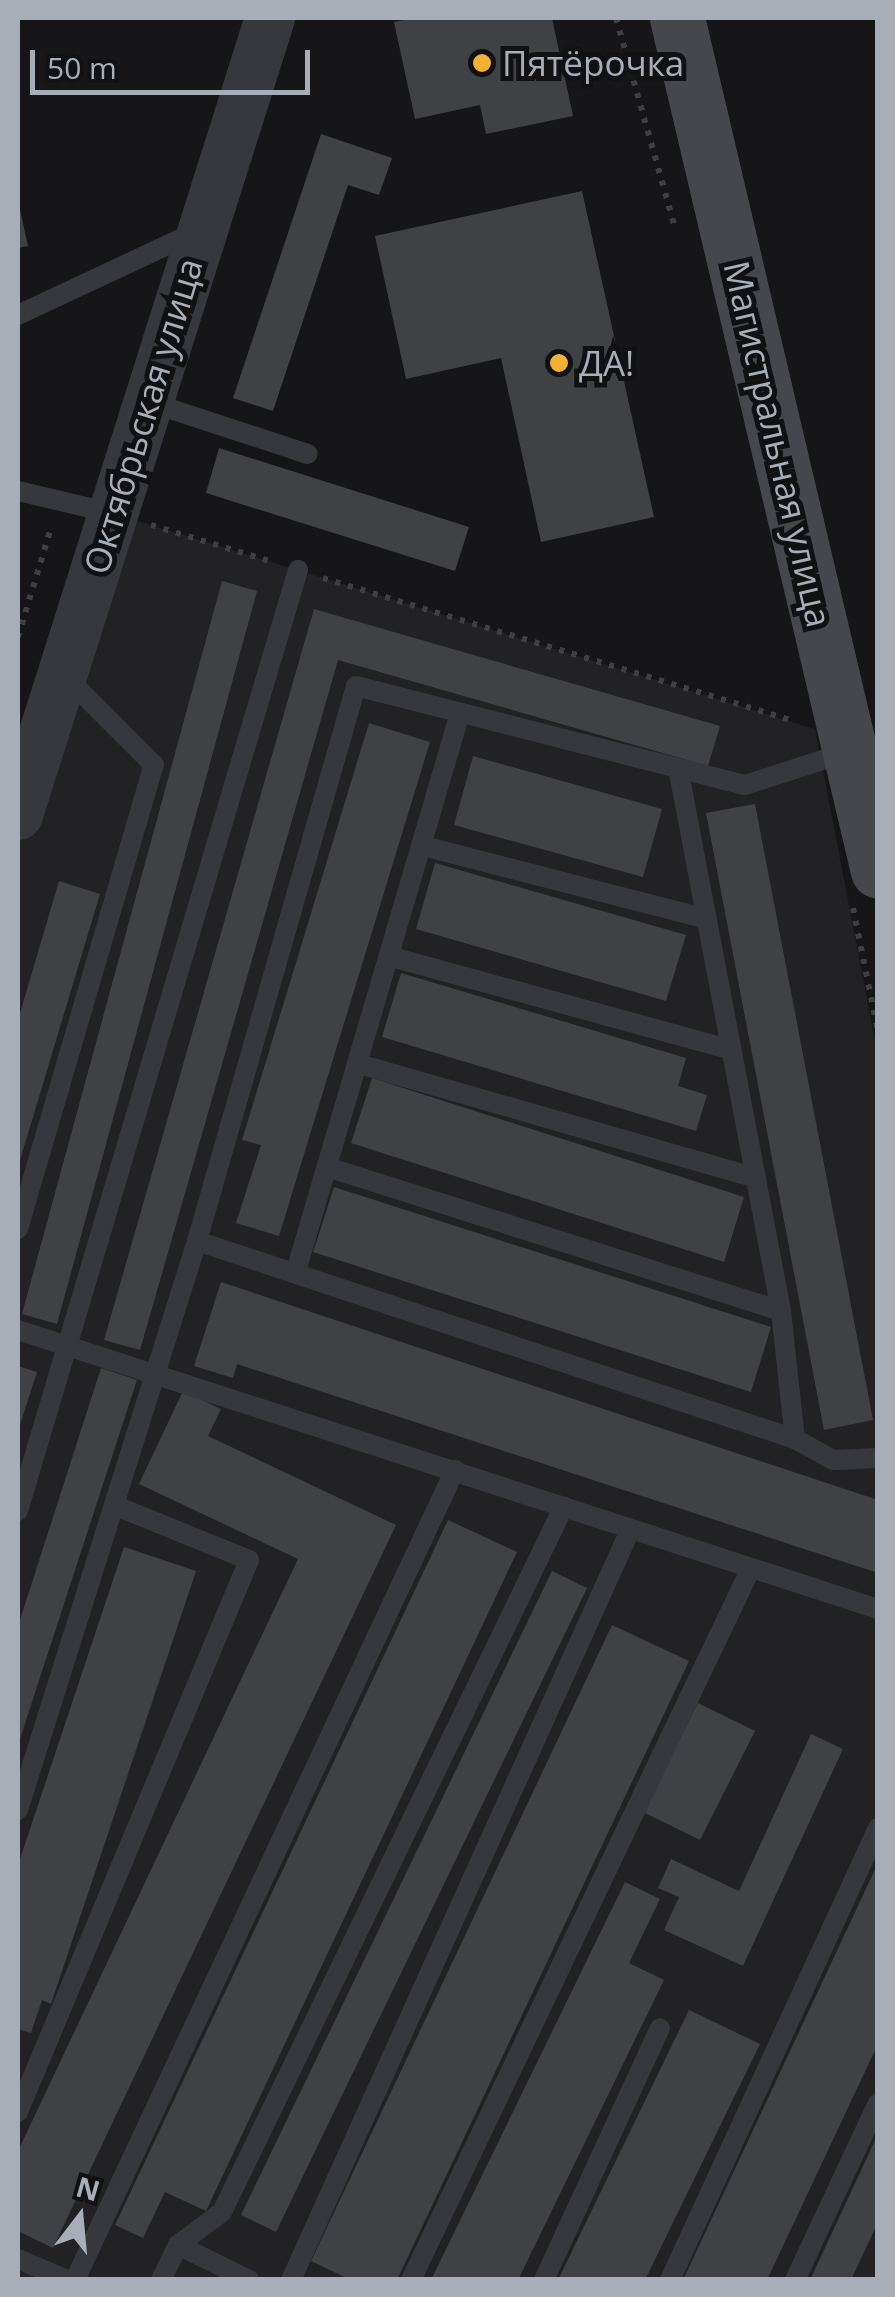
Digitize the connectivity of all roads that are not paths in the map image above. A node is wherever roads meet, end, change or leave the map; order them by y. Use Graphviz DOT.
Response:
graph roads {
  1 [pos="270,18"];
  2 [pos="677,18"];
  3 [pos="201,229"];
  4 [pos="18,315"];
  5 [pos="147,401"];
  6 [pos="308,454"];
  7 [pos="18,491"];
  8 [pos="112,513"];
  9 [pos="298,570"];
  10 [pos="63,675"];
  11 [pos="460,713"];
  12 [pos="848,744"];
  13 [pos="680,772"];
  14 [pos="18,814"];
  15 [pos="423,846"];
  16 [pos="878,872"];
  17 [pos="706,919"];
  18 [pos="392,956"];
  19 [pos="731,1050"];
  20 [pos="359,1064"];
  21 [pos="326,1167"];
  22 [pos="756,1178"];
  23 [pos="18,1229"];
  24 [pos="197,1241"];
  25 [pos="296,1271"];
  26 [pos="782,1311"];
  27 [pos="18,1330"];
  28 [pos="68,1344"];
  29 [pos="157,1372"];
  30 [pos="795,1439"];
  31 [pos="878,1458"];
  32 [pos="455,1470"];
  33 [pos="116,1506"];
  34 [pos="564,1506"];
  35 [pos="18,1510"];
  36 [pos="631,1528"];
  37 [pos="752,1568"];
  38 [pos="878,1610"];
  39 [pos="18,1810"];
  40 [pos="878,1828"];
  41 [pos="660,2028"];
  42 [pos="878,2103"];
  43 [pos="18,2112"];
  44 [pos="178,2244"];
  45 [pos="18,2259"];
  46 [pos="67,2280"];
  47 [pos="76,2280"];
  48 [pos="161,2280"];
  49 [pos="249,2280"];
  50 [pos="290,2280"];
  51 [pos="411,2280"];
  52 [pos="544,2280"];
  53 [pos="670,2280"];
  54 [pos="796,2280"];
  1 -- 3 [label="street, Октябрьская улица"];
  2 -- 12 [label="main road, Магистральная улица"];
  3 -- 4 [label="lane"];
  3 -- 5 [label="street, Октябрьская улица"];
  5 -- 6 [label="lane"];
  5 -- 8 [label="street, Октябрьская улица"];
  7 -- 8 [label="lane"];
  8 -- 10 [label="street, Октябрьская улица"];
  9 -- 28 [label="lane"];
  10 -- 14 [label="street, Октябрьская улица"];
  10 -- 23 [label="lane"];
  11 -- 13 [label="lane"];
  11 -- 15 [label="lane"];
  11 -- 24 [label="lane"];
  12 -- 13 [label="lane"];
  12 -- 16 [label="main road, Магистральная улица"];
  13 -- 17 [label="lane"];
  15 -- 17 [label="lane"];
  15 -- 18 [label="lane"];
  17 -- 19 [label="lane"];
  18 -- 19 [label="lane"];
  18 -- 20 [label="lane"];
  19 -- 22 [label="lane"];
  20 -- 21 [label="lane"];
  20 -- 22 [label="lane"];
  21 -- 25 [label="lane"];
  21 -- 26 [label="lane"];
  22 -- 26 [label="lane"];
  24 -- 25 [label="lane"];
  24 -- 29 [label="lane"];
  25 -- 30 [label="lane"];
  26 -- 30 [label="lane"];
  27 -- 28 [label="lane"];
  28 -- 29 [label="lane"];
  28 -- 35 [label="lane"];
  29 -- 32 [label="lane"];
  29 -- 33 [label="lane"];
  30 -- 31 [label="lane"];
  32 -- 34 [label="lane"];
  32 -- 47 [label="lane"];
  33 -- 39 [label="lane"];
  33 -- 43 [label="lane"];
  34 -- 36 [label="lane"];
  34 -- 44 [label="lane"];
  36 -- 37 [label="lane"];
  36 -- 50 [label="lane"];
  37 -- 38 [label="lane"];
  37 -- 51 [label="lane"];
  40 -- 53 [label="lane"];
  41 -- 52 [label="lane"];
  42 -- 54 [label="lane"];
  44 -- 48 [label="lane"];
  44 -- 49 [label="lane"];
  45 -- 46 [label="lane"];
}
